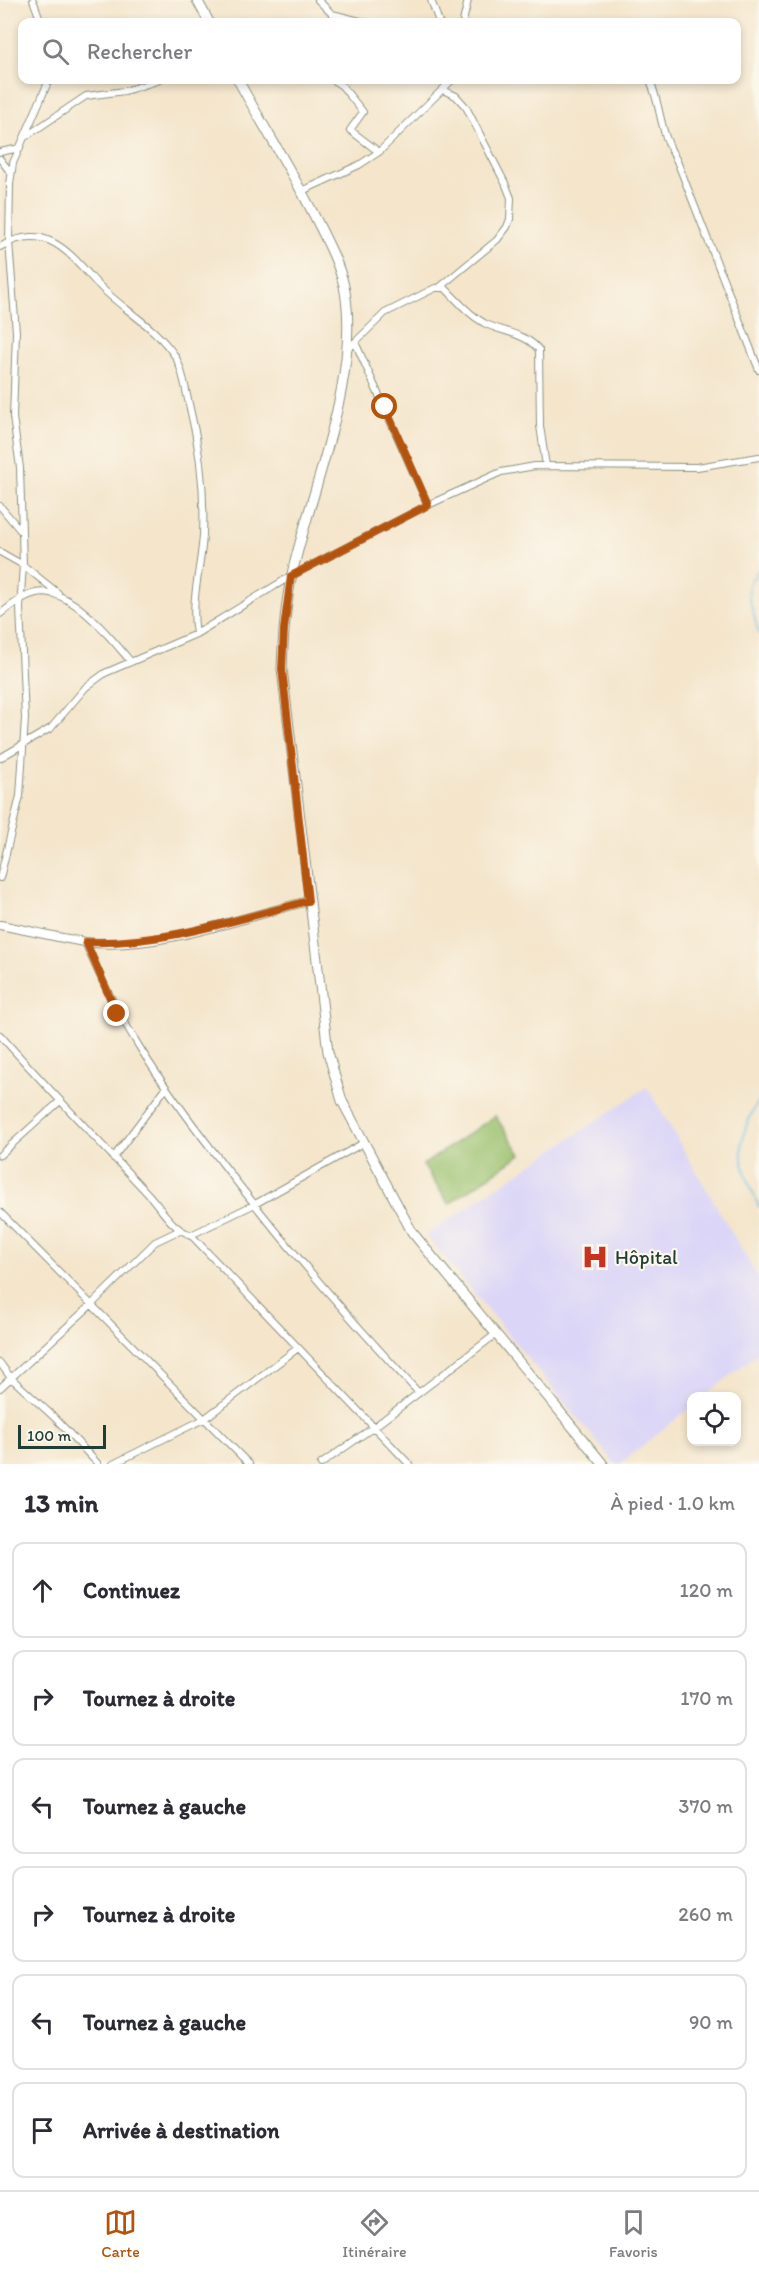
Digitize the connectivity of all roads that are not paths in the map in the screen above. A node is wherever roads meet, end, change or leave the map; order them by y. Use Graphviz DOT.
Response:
graph roads {
  1 [pos="33,0"];
  2 [pos="197,0"];
  3 [pos="318,0"];
  4 [pos="431,0"];
  5 [pos="468,0"];
  6 [pos="40,18"];
  7 [pos="207,18"];
  8 [pos="348,18"];
  9 [pos="438,18"];
  10 [pos="464,18"];
  11 [pos="47,84"];
  12 [pos="147,84"];
  13 [pos="240,84"];
  14 [pos="337,84"];
  15 [pos="448,84"];
  16 [pos="652,84"];
  17 [pos="443,90"];
  18 [pos="25,137"];
  19 [pos="20,148"];
  20 [pos="0,152"];
  21 [pos="376,154"];
  22 [pos="0,159"];
  23 [pos="11,173"];
  24 [pos="302,191"];
  25 [pos="9,242"];
  26 [pos="0,247"];
  27 [pos="440,286"];
  28 [pos="352,345"];
  29 [pos="759,370"];
  30 [pos="759,457"];
  31 [pos="546,466"];
  32 [pos="428,505"];
  33 [pos="0,506"];
  34 [pos="21,530"];
  35 [pos="0,552"];
  36 [pos="23,565"];
  37 [pos="291,576"];
  38 [pos="59,594"];
  39 [pos="21,598"];
  40 [pos="0,614"];
  41 [pos="196,634"];
  42 [pos="131,662"];
  43 [pos="24,744"];
  44 [pos="0,758"];
  45 [pos="0,879"];
  46 [pos="308,901"];
  47 [pos="0,925"];
  48 [pos="86,942"];
  49 [pos="0,1035"];
  50 [pos="165,1089"];
  51 [pos="59,1102"];
  52 [pos="364,1142"];
  53 [pos="0,1155"];
  54 [pos="113,1158"];
  55 [pos="255,1204"];
  56 [pos="0,1212"];
  57 [pos="178,1231"];
  58 [pos="190,1235"];
  59 [pos="92,1304"];
  60 [pos="496,1334"];
  61 [pos="298,1348"];
  62 [pos="0,1363"];
  63 [pos="11,1378"];
  64 [pos="0,1388"];
  65 [pos="419,1393"];
  66 [pos="204,1419"];
  67 [pos="374,1427"];
  68 [pos="98,1464"];
  69 [pos="113,1464"];
  70 [pos="249,1464"];
  71 [pos="321,1464"];
  72 [pos="409,1464"];
  73 [pos="603,1464"];
  1 -- 6 [label="street"];
  2 -- 7 [label="main road"];
  3 -- 8 [label="street"];
  4 -- 9 [label="street"];
  5 -- 10 [label="street"];
  11 -- 18 [label="street"];
  12 -- 18 [label="street"];
  13 -- 24 [label="main road"];
  14 -- 21 [label="street"];
  15 -- 17 [label="street"];
  16 -- 29 [label="street"];
  17 -- 21 [label="street"];
  17 -- 27 [label="street"];
  18 -- 19 [label="street"];
  19 -- 20 [label="street"];
  19 -- 23 [label="street"];
  21 -- 24 [label="street"];
  22 -- 23 [label="street"];
  23 -- 25 [label="street"];
  24 -- 28 [label="main road"];
  25 -- 26 [label="street"];
  25 -- 34 [label="street"];
  25 -- 41 [label="street"];
  27 -- 28 [label="street"];
  27 -- 31 [label="street"];
  28 -- 32 [label="street"];
  28 -- 37 [label="main road"];
  30 -- 31 [label="street"];
  31 -- 32 [label="street"];
  32 -- 37 [label="street"];
  33 -- 34 [label="street"];
  34 -- 36 [label="street"];
  35 -- 36 [label="street"];
  36 -- 38 [label="street"];
  36 -- 39 [label="street"];
  37 -- 41 [label="street"];
  37 -- 46 [label="main road"];
  38 -- 39 [label="street"];
  38 -- 42 [label="street"];
  39 -- 40 [label="street"];
  39 -- 43 [label="street"];
  41 -- 42 [label="street"];
  42 -- 43 [label="street"];
  43 -- 44 [label="street"];
  43 -- 45 [label="street"];
  46 -- 48 [label="main road"];
  46 -- 52 [label="main road"];
  47 -- 48 [label="main road"];
  48 -- 50 [label="street"];
  49 -- 51 [label="street"];
  50 -- 54 [label="street"];
  50 -- 55 [label="street"];
  51 -- 53 [label="street"];
  51 -- 54 [label="street"];
  52 -- 55 [label="street"];
  52 -- 60 [label="main road"];
  54 -- 57 [label="street"];
  55 -- 58 [label="street"];
  55 -- 65 [label="street"];
  56 -- 59 [label="street"];
  57 -- 58 [label="street"];
  57 -- 59 [label="street"];
  58 -- 61 [label="street"];
  59 -- 63 [label="street"];
  59 -- 66 [label="street"];
  60 -- 65 [label="street"];
  60 -- 73 [label="main road"];
  61 -- 66 [label="street"];
  61 -- 67 [label="street"];
  62 -- 63 [label="street"];
  63 -- 64 [label="street"];
  63 -- 68 [label="street"];
  65 -- 67 [label="street"];
  66 -- 69 [label="street"];
  66 -- 70 [label="street"];
  67 -- 71 [label="street"];
  67 -- 72 [label="street"];
}
